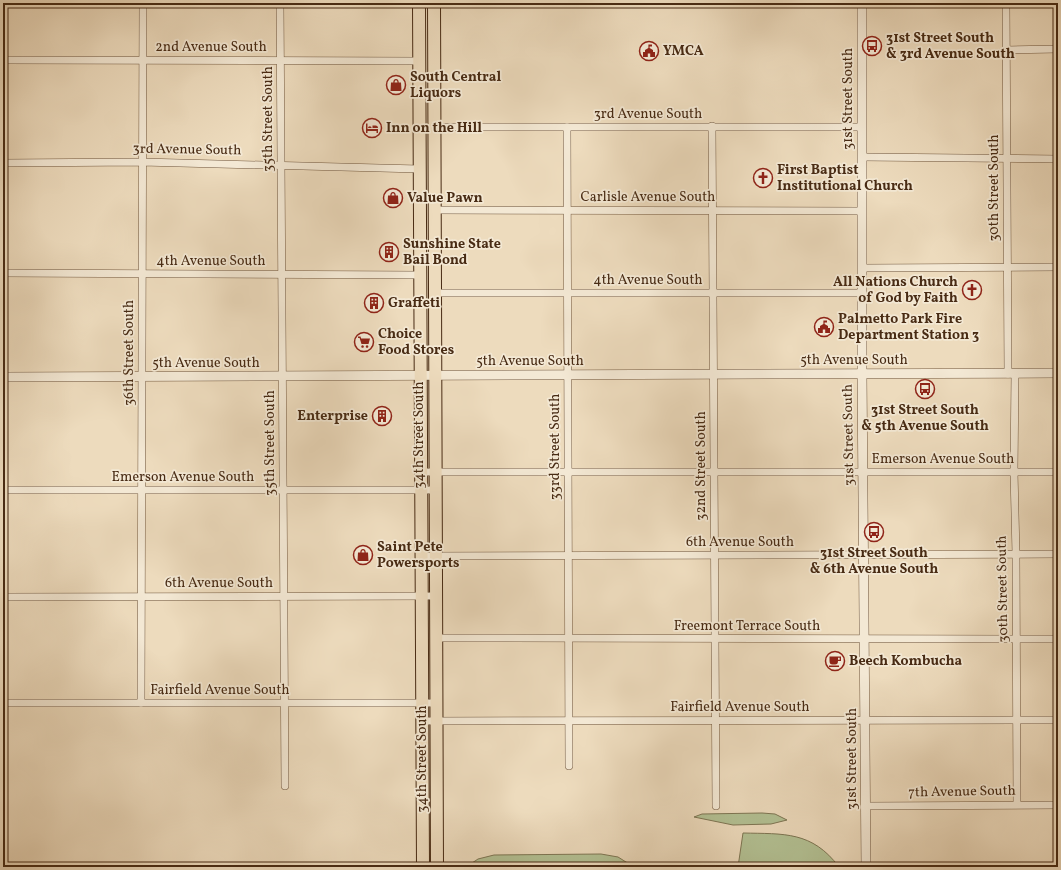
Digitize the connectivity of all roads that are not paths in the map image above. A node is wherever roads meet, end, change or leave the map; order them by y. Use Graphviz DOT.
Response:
graph roads {
  1 [pos="143,3"];
  2 [pos="280,3"];
  3 [pos="419,3"];
  4 [pos="428,3"];
  5 [pos="434,3"];
  6 [pos="862,3"];
  7 [pos="1006,3"];
  8 [pos="434,38"];
  9 [pos="1058,49"];
  10 [pos="1006,50"];
  11 [pos="3,60"];
  12 [pos="142,60"];
  13 [pos="281,61"];
  14 [pos="419,66"];
  15 [pos="3,108"];
  16 [pos="712,126"];
  17 [pos="434,127"];
  18 [pos="567,127"];
  19 [pos="862,127"];
  20 [pos="862,157"];
  21 [pos="1007,159"];
  22 [pos="1058,159"];
  23 [pos="142,162"];
  24 [pos="4,163"];
  25 [pos="281,165"];
  26 [pos="419,169"];
  27 [pos="435,210"];
  28 [pos="567,210"];
  29 [pos="712,210"];
  30 [pos="862,211"];
  31 [pos="3,220"];
  32 [pos="435,227"];
  33 [pos="1008,267"];
  34 [pos="1058,267"];
  35 [pos="862,268"];
  36 [pos="3,273"];
  37 [pos="142,274"];
  38 [pos="282,274"];
  39 [pos="420,275"];
  40 [pos="434,293"];
  41 [pos="568,293"];
  42 [pos="713,293"];
  43 [pos="862,293"];
  44 [pos="862,374"];
  45 [pos="1011,374"];
  46 [pos="1058,374"];
  47 [pos="568,375"];
  48 [pos="714,375"];
  49 [pos="283,376"];
  50 [pos="420,376"];
  51 [pos="434,376"];
  52 [pos="3,377"];
  53 [pos="142,377"];
  54 [pos="421,472"];
  55 [pos="434,472"];
  56 [pos="568,472"];
  57 [pos="714,472"];
  58 [pos="863,472"];
  59 [pos="1014,472"];
  60 [pos="1058,472"];
  61 [pos="3,490"];
  62 [pos="142,490"];
  63 [pos="283,490"];
  64 [pos="421,490"];
  65 [pos="435,490"];
  66 [pos="1016,554"];
  67 [pos="1058,554"];
  68 [pos="714,555"];
  69 [pos="864,555"];
  70 [pos="421,556"];
  71 [pos="435,556"];
  72 [pos="568,556"];
  73 [pos="141,596"];
  74 [pos="284,596"];
  75 [pos="422,596"];
  76 [pos="435,596"];
  77 [pos="3,597"];
  78 [pos="435,638"];
  79 [pos="569,638"];
  80 [pos="715,639"];
  81 [pos="864,639"];
  82 [pos="1017,639"];
  83 [pos="1058,639"];
  84 [pos="3,703"];
  85 [pos="141,703"];
  86 [pos="285,703"];
  87 [pos="423,703"];
  88 [pos="437,703"];
  89 [pos="716,720"];
  90 [pos="865,720"];
  91 [pos="1017,720"];
  92 [pos="1058,720"];
  93 [pos="423,721"];
  94 [pos="437,721"];
  95 [pos="569,721"];
  96 [pos="569,766"];
  97 [pos="285,786"];
  98 [pos="1017,804"];
  99 [pos="1058,805"];
  100 [pos="716,806"];
  101 [pos="866,806"];
  102 [pos="423,867"];
  103 [pos="437,867"];
  104 [pos="866,867"];
  1 -- 12 [label="street, 36th Street South"];
  2 -- 13 [label="street, 35th Street South"];
  3 -- 14 [label="highway, 34th Street South"];
  4 -- 8 [label="highway"];
  5 -- 8 [label="highway, 34th Street South"];
  6 -- 19 [label="street, 31st Street South"];
  7 -- 10 [label="street, 30th Street South"];
  8 -- 17 [label="highway, 34th Street South"];
  9 -- 10 [label="street"];
  10 -- 21 [label="street, 30th Street South"];
  11 -- 12 [label="street, 2nd Avenue South"];
  12 -- 13 [label="street, 2nd Avenue South"];
  12 -- 23 [label="street, 36th Street South"];
  13 -- 14 [label="street, 2nd Avenue South"];
  13 -- 25 [label="street, 35th Street South"];
  14 -- 17 [label="highway"];
  14 -- 26 [label="highway, 34th Street South"];
  15 -- 24 [label="street"];
  16 -- 18 [label="street, 3rd Avenue South"];
  16 -- 19 [label="street, 3rd Avenue South"];
  16 -- 29 [label="street, 32nd Street South"];
  17 -- 18 [label="street, 3rd Avenue South"];
  17 -- 27 [label="highway, 34th Street South"];
  18 -- 28 [label="street, 33rd Street South"];
  19 -- 20 [label="street, 31st Street South"];
  20 -- 21 [label="street"];
  20 -- 30 [label="street, 31st Street South"];
  21 -- 22 [label="street"];
  21 -- 33 [label="street, 30th Street South"];
  23 -- 24 [label="street, 3rd Avenue South"];
  23 -- 25 [label="street, 3rd Avenue South"];
  23 -- 37 [label="street, 36th Street South"];
  24 -- 31 [label="street"];
  25 -- 26 [label="street, 3rd Avenue South"];
  25 -- 38 [label="street, 35th Street South"];
  26 -- 32 [label="highway"];
  26 -- 39 [label="highway, 34th Street South"];
  27 -- 28 [label="street, Carlisle Avenue South"];
  27 -- 32 [label="highway, 34th Street South"];
  28 -- 29 [label="street, Carlisle Avenue South"];
  28 -- 41 [label="street, 33rd Street South"];
  29 -- 30 [label="street, Carlisle Avenue South"];
  29 -- 42 [label="street, 32nd Street South"];
  30 -- 35 [label="street, 31st Street South"];
  32 -- 40 [label="highway, 34th Street South"];
  33 -- 34 [label="street"];
  33 -- 35 [label="street"];
  33 -- 45 [label="street, 30th Street South"];
  35 -- 43 [label="street, 31st Street South"];
  36 -- 37 [label="street, 4th Avenue South"];
  37 -- 38 [label="street, 4th Avenue South"];
  37 -- 53 [label="street, 36th Street South"];
  38 -- 39 [label="street, 4th Avenue South"];
  38 -- 49 [label="street, 35th Street South"];
  39 -- 50 [label="highway, 34th Street South"];
  40 -- 41 [label="street, 4th Avenue South"];
  40 -- 51 [label="highway, 34th Street South"];
  41 -- 42 [label="street, 4th Avenue South"];
  41 -- 47 [label="street, 33rd Street South"];
  42 -- 43 [label="street, 4th Avenue South"];
  42 -- 48 [label="street, 32nd Street South"];
  43 -- 44 [label="street, 31st Street South"];
  44 -- 45 [label="street, 5th Avenue South"];
  44 -- 48 [label="street, 5th Avenue South"];
  44 -- 58 [label="street, 31st Street South"];
  45 -- 46 [label="street, 5th Avenue South"];
  45 -- 59 [label="street, 30th Street South"];
  47 -- 48 [label="street, 5th Avenue South"];
  47 -- 51 [label="street, 5th Avenue South"];
  47 -- 56 [label="street, 33rd Street South"];
  48 -- 57 [label="street, 32nd Street South"];
  49 -- 50 [label="street, 5th Avenue South"];
  49 -- 53 [label="street, 5th Avenue South"];
  49 -- 63 [label="street, 35th Street South"];
  50 -- 51 [label="street, 5th Avenue South"];
  50 -- 54 [label="highway, 34th Street South"];
  51 -- 55 [label="highway, 34th Street South"];
  52 -- 53 [label="street, 5th Avenue South"];
  53 -- 62 [label="street, 36th Street South"];
  54 -- 55 [label="street, Emerson Avenue South"];
  54 -- 64 [label="highway, 34th Street South"];
  55 -- 56 [label="street, Emerson Avenue South"];
  55 -- 65 [label="highway, 34th Street South"];
  56 -- 57 [label="street, Emerson Avenue South"];
  56 -- 72 [label="street, 33rd Street South"];
  57 -- 58 [label="street, Emerson Avenue South"];
  57 -- 68 [label="street, 32nd Street South"];
  58 -- 59 [label="street, Emerson Avenue South"];
  58 -- 69 [label="street, 31st Street South"];
  59 -- 60 [label="street, Emerson Avenue South"];
  59 -- 66 [label="street, 30th Street South"];
  61 -- 62 [label="street, Emerson Avenue South"];
  62 -- 63 [label="street, Emerson Avenue South"];
  62 -- 73 [label="street, 36th Street South"];
  63 -- 64 [label="street, Emerson Avenue South"];
  63 -- 74 [label="street, 35th Street South"];
  64 -- 65 [label="street, Emerson Avenue South"];
  64 -- 70 [label="highway, 34th Street South"];
  65 -- 71 [label="highway, 34th Street South"];
  66 -- 67 [label="street, 6th Avenue South"];
  66 -- 69 [label="street, 6th Avenue South"];
  66 -- 82 [label="street, 30th Street South"];
  68 -- 69 [label="street, 6th Avenue South"];
  68 -- 72 [label="street, 6th Avenue South"];
  68 -- 80 [label="street, 32nd Street South"];
  69 -- 81 [label="street, 31st Street South"];
  70 -- 71 [label="street, 6th Avenue South"];
  70 -- 75 [label="highway, 34th Street South"];
  71 -- 72 [label="street, 6th Avenue South"];
  71 -- 76 [label="highway, 34th Street South"];
  72 -- 79 [label="street, 33rd Street South"];
  73 -- 74 [label="street, 6th Avenue South"];
  73 -- 77 [label="street, 6th Avenue South"];
  73 -- 85 [label="street, 36th Street South"];
  74 -- 75 [label="street, 6th Avenue South"];
  74 -- 86 [label="street, 35th Street South"];
  75 -- 76 [label="street, 6th Avenue South"];
  75 -- 87 [label="highway, 34th Street South"];
  76 -- 78 [label="highway, 34th Street South"];
  78 -- 79 [label="street, Freemont Terrace South"];
  78 -- 88 [label="highway, 34th Street South"];
  79 -- 80 [label="street, Freemont Terrace South"];
  79 -- 95 [label="street, 33rd Street South"];
  80 -- 81 [label="street, Freemont Terrace South"];
  80 -- 89 [label="street, 32nd Street South"];
  81 -- 82 [label="street, Freemont Terrace South"];
  81 -- 90 [label="street, 31st Street South"];
  82 -- 83 [label="street, Freemont Terrace South"];
  82 -- 91 [label="street, 30th Street South"];
  84 -- 85 [label="street, Fairfield Avenue South"];
  85 -- 86 [label="street, Fairfield Avenue South"];
  86 -- 87 [label="street, Fairfield Avenue South"];
  86 -- 97 [label="street, 35th Street South"];
  87 -- 88 [label="street, Fairfield Avenue South"];
  87 -- 93 [label="highway, 34th Street South"];
  88 -- 94 [label="highway, 34th Street South"];
  89 -- 90 [label="street, Fairfield Avenue South"];
  89 -- 95 [label="street, Fairfield Avenue South"];
  89 -- 100 [label="street, 32nd Street South"];
  90 -- 91 [label="street, Fairfield Avenue South"];
  90 -- 101 [label="street, 31st Street South"];
  91 -- 92 [label="street, Fairfield Avenue South"];
  91 -- 98 [label="street, 30th Street South"];
  93 -- 94 [label="street, Fairfield Avenue South"];
  93 -- 102 [label="highway, 34th Street South"];
  94 -- 95 [label="street, Fairfield Avenue South"];
  94 -- 103 [label="highway, 34th Street South"];
  95 -- 96 [label="street, 33rd Street South"];
  98 -- 99 [label="street, 7th Avenue South"];
  98 -- 101 [label="street, 7th Avenue South"];
  101 -- 104 [label="street, 31st Street South"];
}
